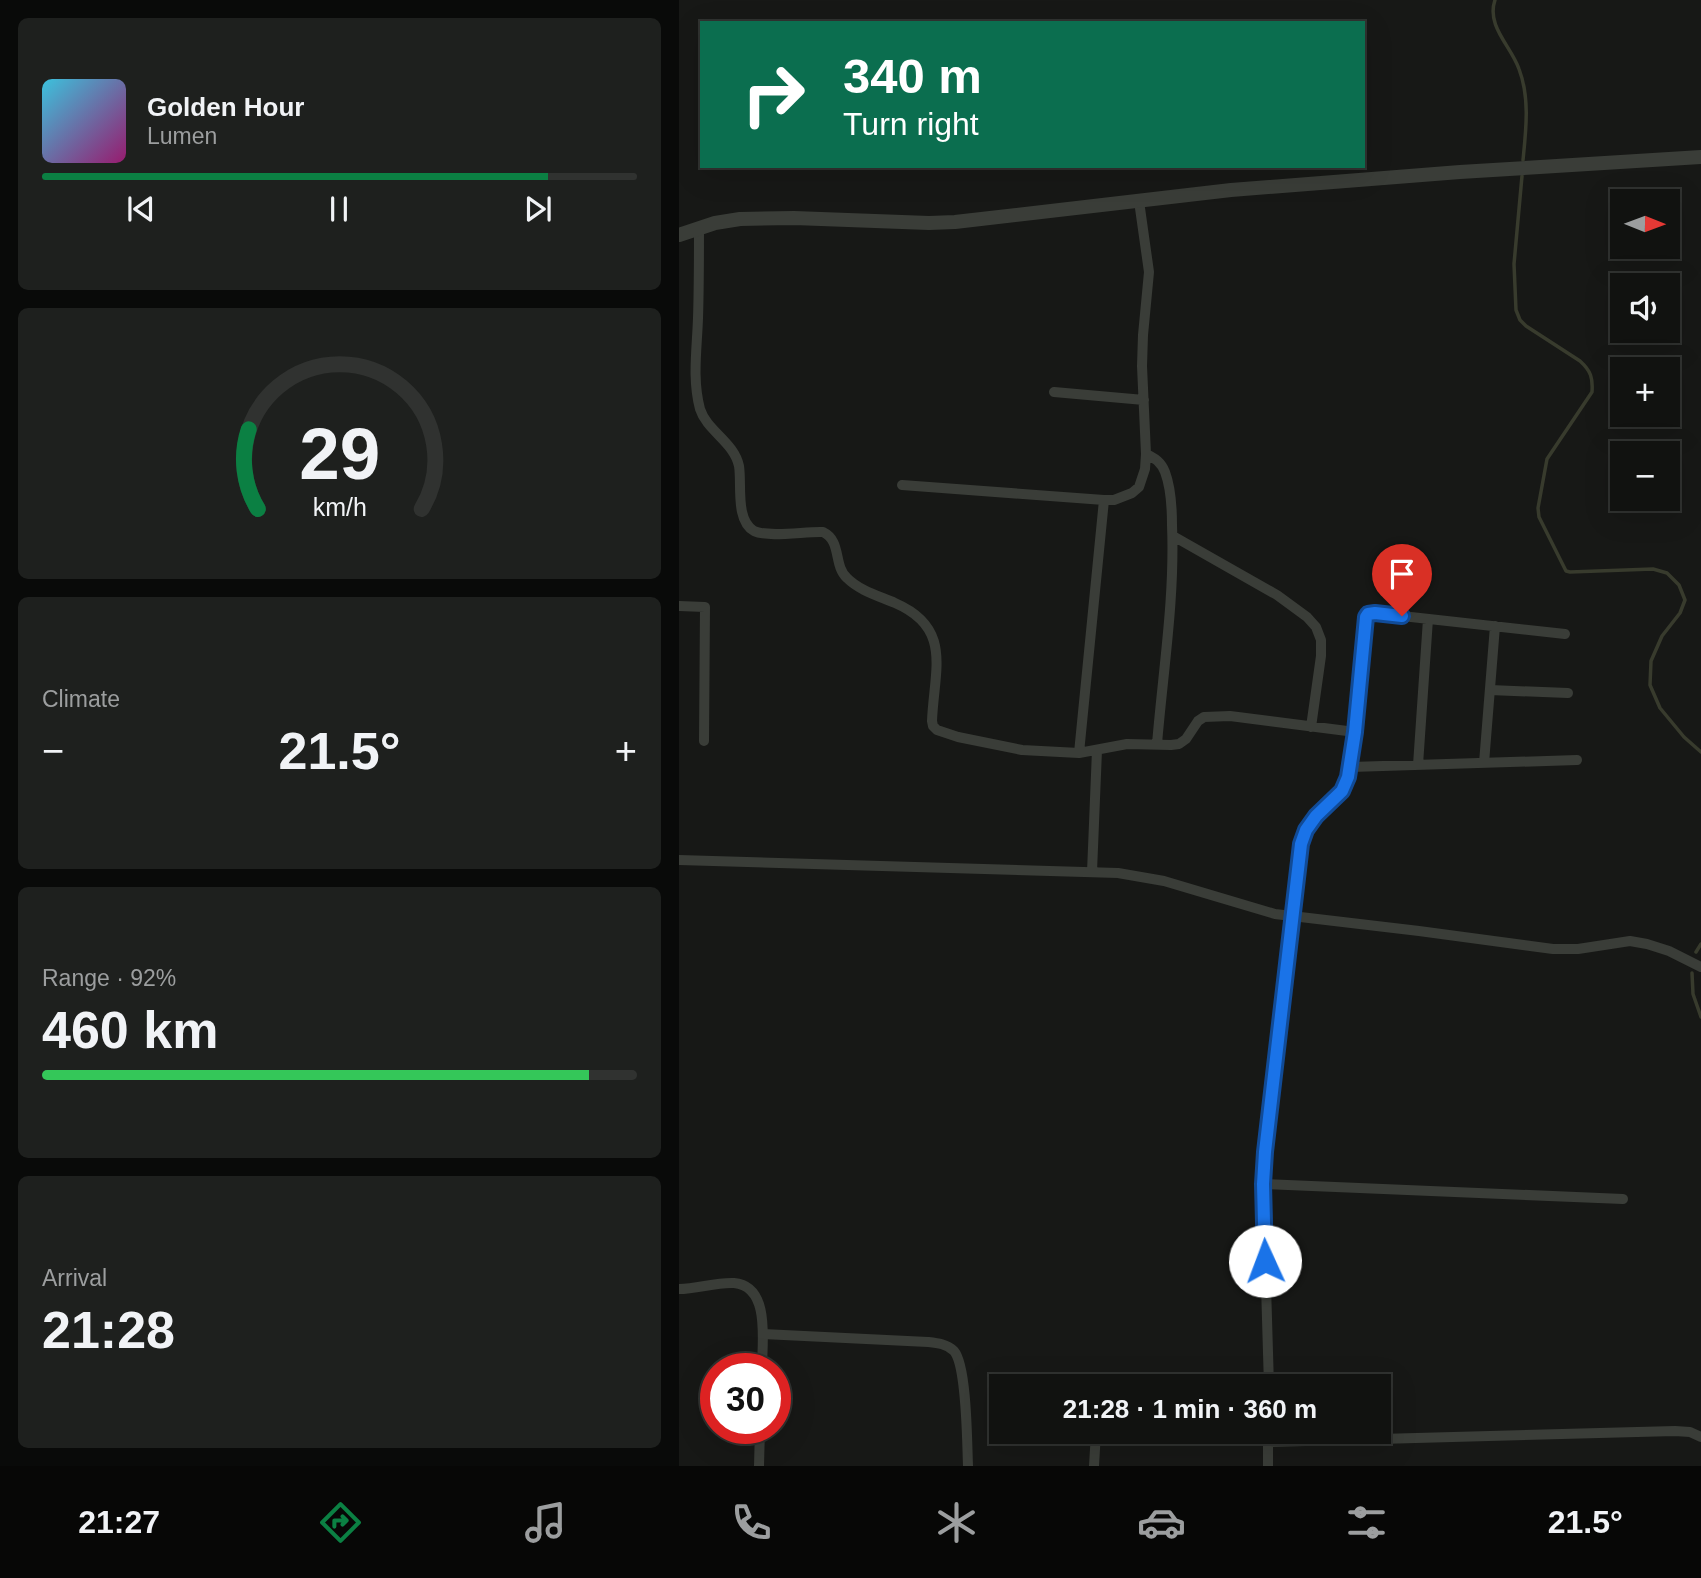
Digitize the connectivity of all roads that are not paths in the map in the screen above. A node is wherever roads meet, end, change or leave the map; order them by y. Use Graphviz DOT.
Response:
graph roads {
  1 [pos="1701,157"];
  2 [pos="1139,201"];
  3 [pos="699,227"];
  4 [pos="679,235"];
  5 [pos="1054,392"];
  6 [pos="1144,400"];
  7 [pos="1146,454"];
  8 [pos="902,485"];
  9 [pos="1104,500"];
  10 [pos="1173,536"];
  11 [pos="679,606"];
  12 [pos="1428,619"];
  13 [pos="1495,626"];
  14 [pos="1565,634"];
  15 [pos="1490,690"];
  16 [pos="1568,693"];
  17 [pos="1311,727"];
  18 [pos="1355,732"];
  19 [pos="704,741"];
  20 [pos="1157,744"];
  21 [pos="1097,750"];
  22 [pos="1079,753"];
  23 [pos="1577,760"];
  24 [pos="1484,763"];
  25 [pos="1418,765"];
  26 [pos="1351,767"];
  27 [pos="679,860"];
  28 [pos="1092,872"];
  29 [pos="1291,917"];
  30 [pos="1701,967"];
  31 [pos="1263,1184"];
  32 [pos="1623,1199"];
  33 [pos="679,1289"];
  34 [pos="763,1334"];
  35 [pos="762,1353"];
  36 [pos="1269,1374"];
  37 [pos="1391,1435"];
  38 [pos="1701,1437"];
  39 [pos="760,1444"];
  40 [pos="1095,1444"];
  41 [pos="1268,1444"];
  42 [pos="759,1466"];
  43 [pos="968,1466"];
  44 [pos="1094,1466"];
  45 [pos="1268,1466"];
  1 -- 2 [label="street"];
  2 -- 3 [label="street"];
  2 -- 6 [label="street"];
  3 -- 4 [label="street"];
  3 -- 22 [label="street"];
  5 -- 6 [label="street"];
  6 -- 7 [label="street"];
  7 -- 9 [label="street"];
  7 -- 10 [label="street"];
  8 -- 9 [label="street"];
  9 -- 22 [label="street"];
  10 -- 17 [label="street"];
  10 -- 20 [label="street"];
  11 -- 19 [label="street"];
  12 -- 13 [label="street"];
  12 -- 18 [label="street"];
  12 -- 25 [label="street"];
  13 -- 14 [label="street"];
  13 -- 15 [label="street"];
  15 -- 16 [label="street"];
  15 -- 24 [label="street"];
  17 -- 18 [label="street"];
  17 -- 20 [label="street"];
  18 -- 26 [label="street"];
  20 -- 21 [label="street"];
  21 -- 22 [label="street"];
  21 -- 28 [label="street"];
  23 -- 24 [label="street"];
  24 -- 25 [label="street"];
  25 -- 26 [label="street"];
  26 -- 29 [label="street"];
  27 -- 28 [label="street"];
  28 -- 29 [label="street"];
  29 -- 30 [label="street"];
  29 -- 31 [label="street"];
  31 -- 32 [label="street"];
  31 -- 36 [label="street"];
  33 -- 34 [label="street"];
  34 -- 35 [label="street"];
  34 -- 43 [label="street"];
  37 -- 38 [label="street"];
  39 -- 42 [label="street"];
  40 -- 44 [label="street"];
  41 -- 45 [label="street"];
}
